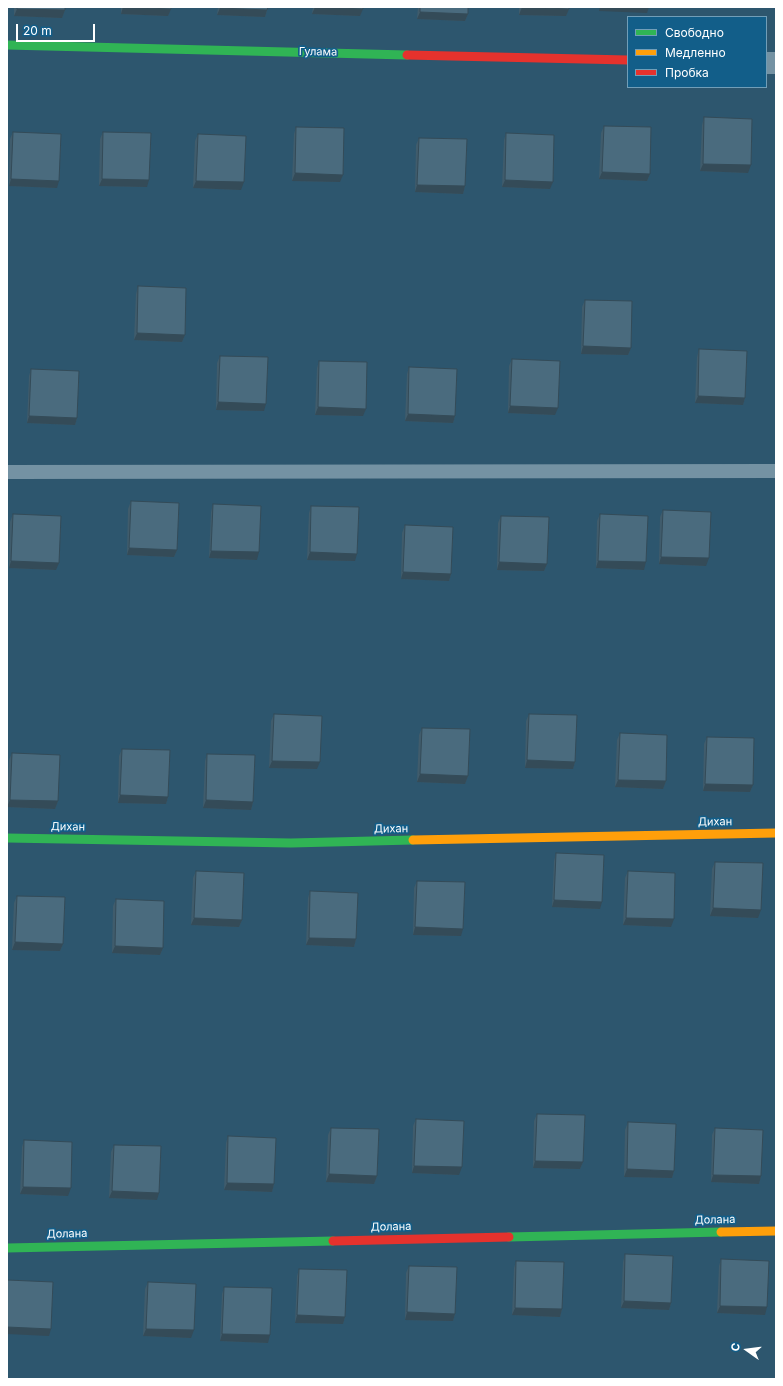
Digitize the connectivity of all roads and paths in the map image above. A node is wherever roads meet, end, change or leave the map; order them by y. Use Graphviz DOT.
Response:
graph roads {
  1 [pos="7,45"];
  2 [pos="627,60"];
  3 [pos="776,471"];
  4 [pos="7,472"];
  5 [pos="776,833"];
  6 [pos="7,838"];
  7 [pos="776,1231"];
  8 [pos="7,1248"];
  1 -- 2 [label="street, Гулама"];
  3 -- 4 [label="lane"];
  5 -- 6 [label="street, Дихан"];
  7 -- 8 [label="street, Долана"];
}
